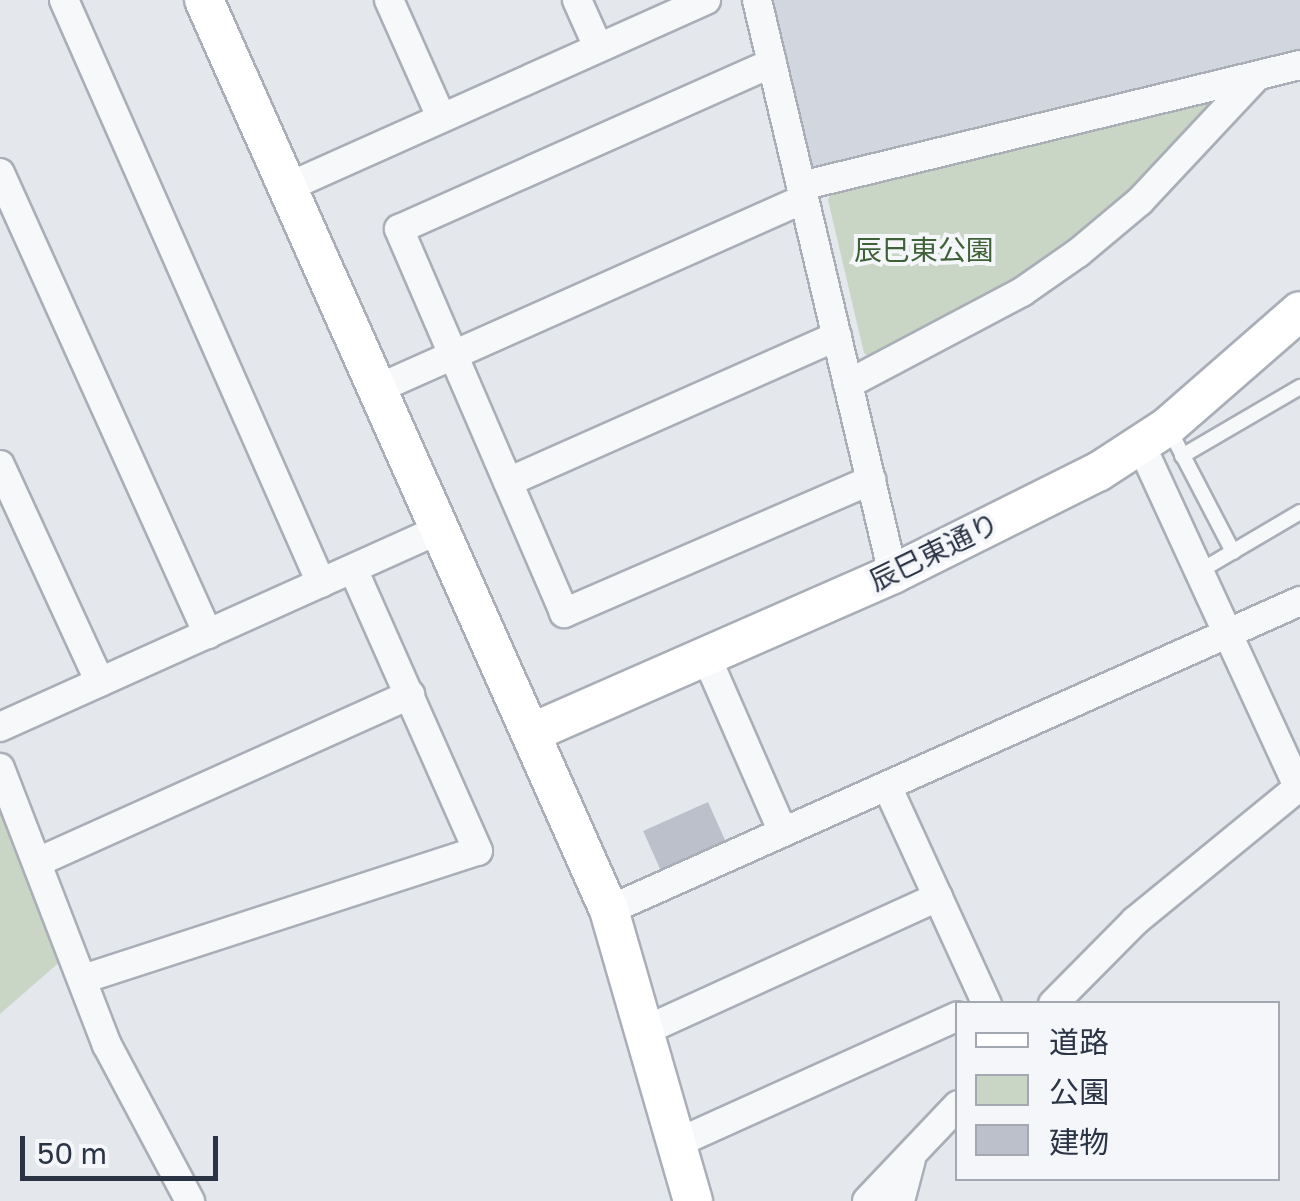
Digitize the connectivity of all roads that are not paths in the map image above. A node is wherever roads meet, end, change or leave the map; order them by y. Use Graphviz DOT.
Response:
graph roads {
  1 [pos="64,0"];
  2 [pos="204,0"];
  3 [pos="389,0"];
  4 [pos="577,0"];
  5 [pos="706,0"];
  6 [pos="757,0"];
  7 [pos="598,48"];
  8 [pos="772,63"];
  9 [pos="1300,65"];
  10 [pos="1255,78"];
  11 [pos="440,117"];
  12 [pos="0,173"];
  13 [pos="288,187"];
  14 [pos="803,193"];
  15 [pos="1300,311"];
  16 [pos="837,336"];
  17 [pos="453,354"];
  18 [pos="848,384"];
  19 [pos="1300,387"];
  20 [pos="377,390"];
  21 [pos="1164,442"];
  22 [pos="0,465"];
  23 [pos="871,480"];
  24 [pos="508,482"];
  25 [pos="1300,512"];
  26 [pos="439,530"];
  27 [pos="1232,552"];
  28 [pos="352,569"];
  29 [pos="1200,571"];
  30 [pos="893,574"];
  31 [pos="320,583"];
  32 [pos="1300,601"];
  33 [pos="1229,633"];
  34 [pos="208,634"];
  35 [pos="706,656"];
  36 [pos="100,682"];
  37 [pos="410,695"];
  38 [pos="0,727"];
  39 [pos="531,733"];
  40 [pos="0,768"];
  41 [pos="887,786"];
  42 [pos="1299,786"];
  43 [pos="783,832"];
  44 [pos="40,861"];
  45 [pos="938,897"];
  46 [pos="610,910"];
  47 [pos="83,979"];
  48 [pos="985,1001"];
  49 [pos="1056,1001"];
  50 [pos="955,1017"];
  51 [pos="646,1030"];
  52 [pos="955,1108"];
  53 [pos="677,1143"];
  54 [pos="912,1157"];
  55 [pos="190,1201"];
  56 [pos="693,1201"];
  57 [pos="867,1201"];
  58 [pos="900,1201"];
  1 -- 31 [label="street"];
  2 -- 13 [label="street"];
  3 -- 11 [label="street"];
  4 -- 7 [label="street"];
  5 -- 7 [label="street"];
  6 -- 8 [label="street"];
  7 -- 11 [label="street"];
  8 -- 14 [label="street"];
  8 -- 17 [label="street"];
  9 -- 10 [label="street"];
  10 -- 14 [label="street"];
  10 -- 18 [label="street"];
  11 -- 13 [label="street"];
  12 -- 34 [label="street"];
  13 -- 20 [label="street"];
  14 -- 16 [label="street"];
  14 -- 17 [label="street"];
  15 -- 21 [label="street, 辰巳東通り"];
  16 -- 18 [label="street"];
  16 -- 24 [label="street"];
  17 -- 20 [label="street"];
  17 -- 24 [label="street"];
  18 -- 23 [label="street"];
  19 -- 21 [label="lane"];
  20 -- 26 [label="street"];
  21 -- 27 [label="lane"];
  21 -- 29 [label="street"];
  21 -- 30 [label="street, 辰巳東通り"];
  22 -- 36 [label="street"];
  23 -- 24 [label="street"];
  23 -- 30 [label="street"];
  25 -- 27 [label="lane"];
  26 -- 28 [label="street"];
  26 -- 39 [label="street"];
  27 -- 29 [label="lane"];
  28 -- 31 [label="street"];
  28 -- 37 [label="street"];
  29 -- 33 [label="street"];
  30 -- 35 [label="street, 辰巳東通り"];
  31 -- 34 [label="street"];
  32 -- 33 [label="street"];
  33 -- 41 [label="street"];
  33 -- 42 [label="street"];
  34 -- 36 [label="street"];
  35 -- 39 [label="street, 辰巳東通り"];
  35 -- 43 [label="street"];
  36 -- 38 [label="street"];
  37 -- 44 [label="street"];
  37 -- 47 [label="street"];
  39 -- 46 [label="street"];
  40 -- 44 [label="street"];
  41 -- 43 [label="street"];
  41 -- 45 [label="street"];
  42 -- 49 [label="street"];
  43 -- 46 [label="street"];
  44 -- 47 [label="street"];
  45 -- 48 [label="street"];
  45 -- 51 [label="street"];
  46 -- 51 [label="street"];
  47 -- 55 [label="street"];
  50 -- 53 [label="street"];
  51 -- 53 [label="street"];
  52 -- 54 [label="street"];
  53 -- 56 [label="street"];
  54 -- 57 [label="street"];
  54 -- 58 [label="street"];
}
